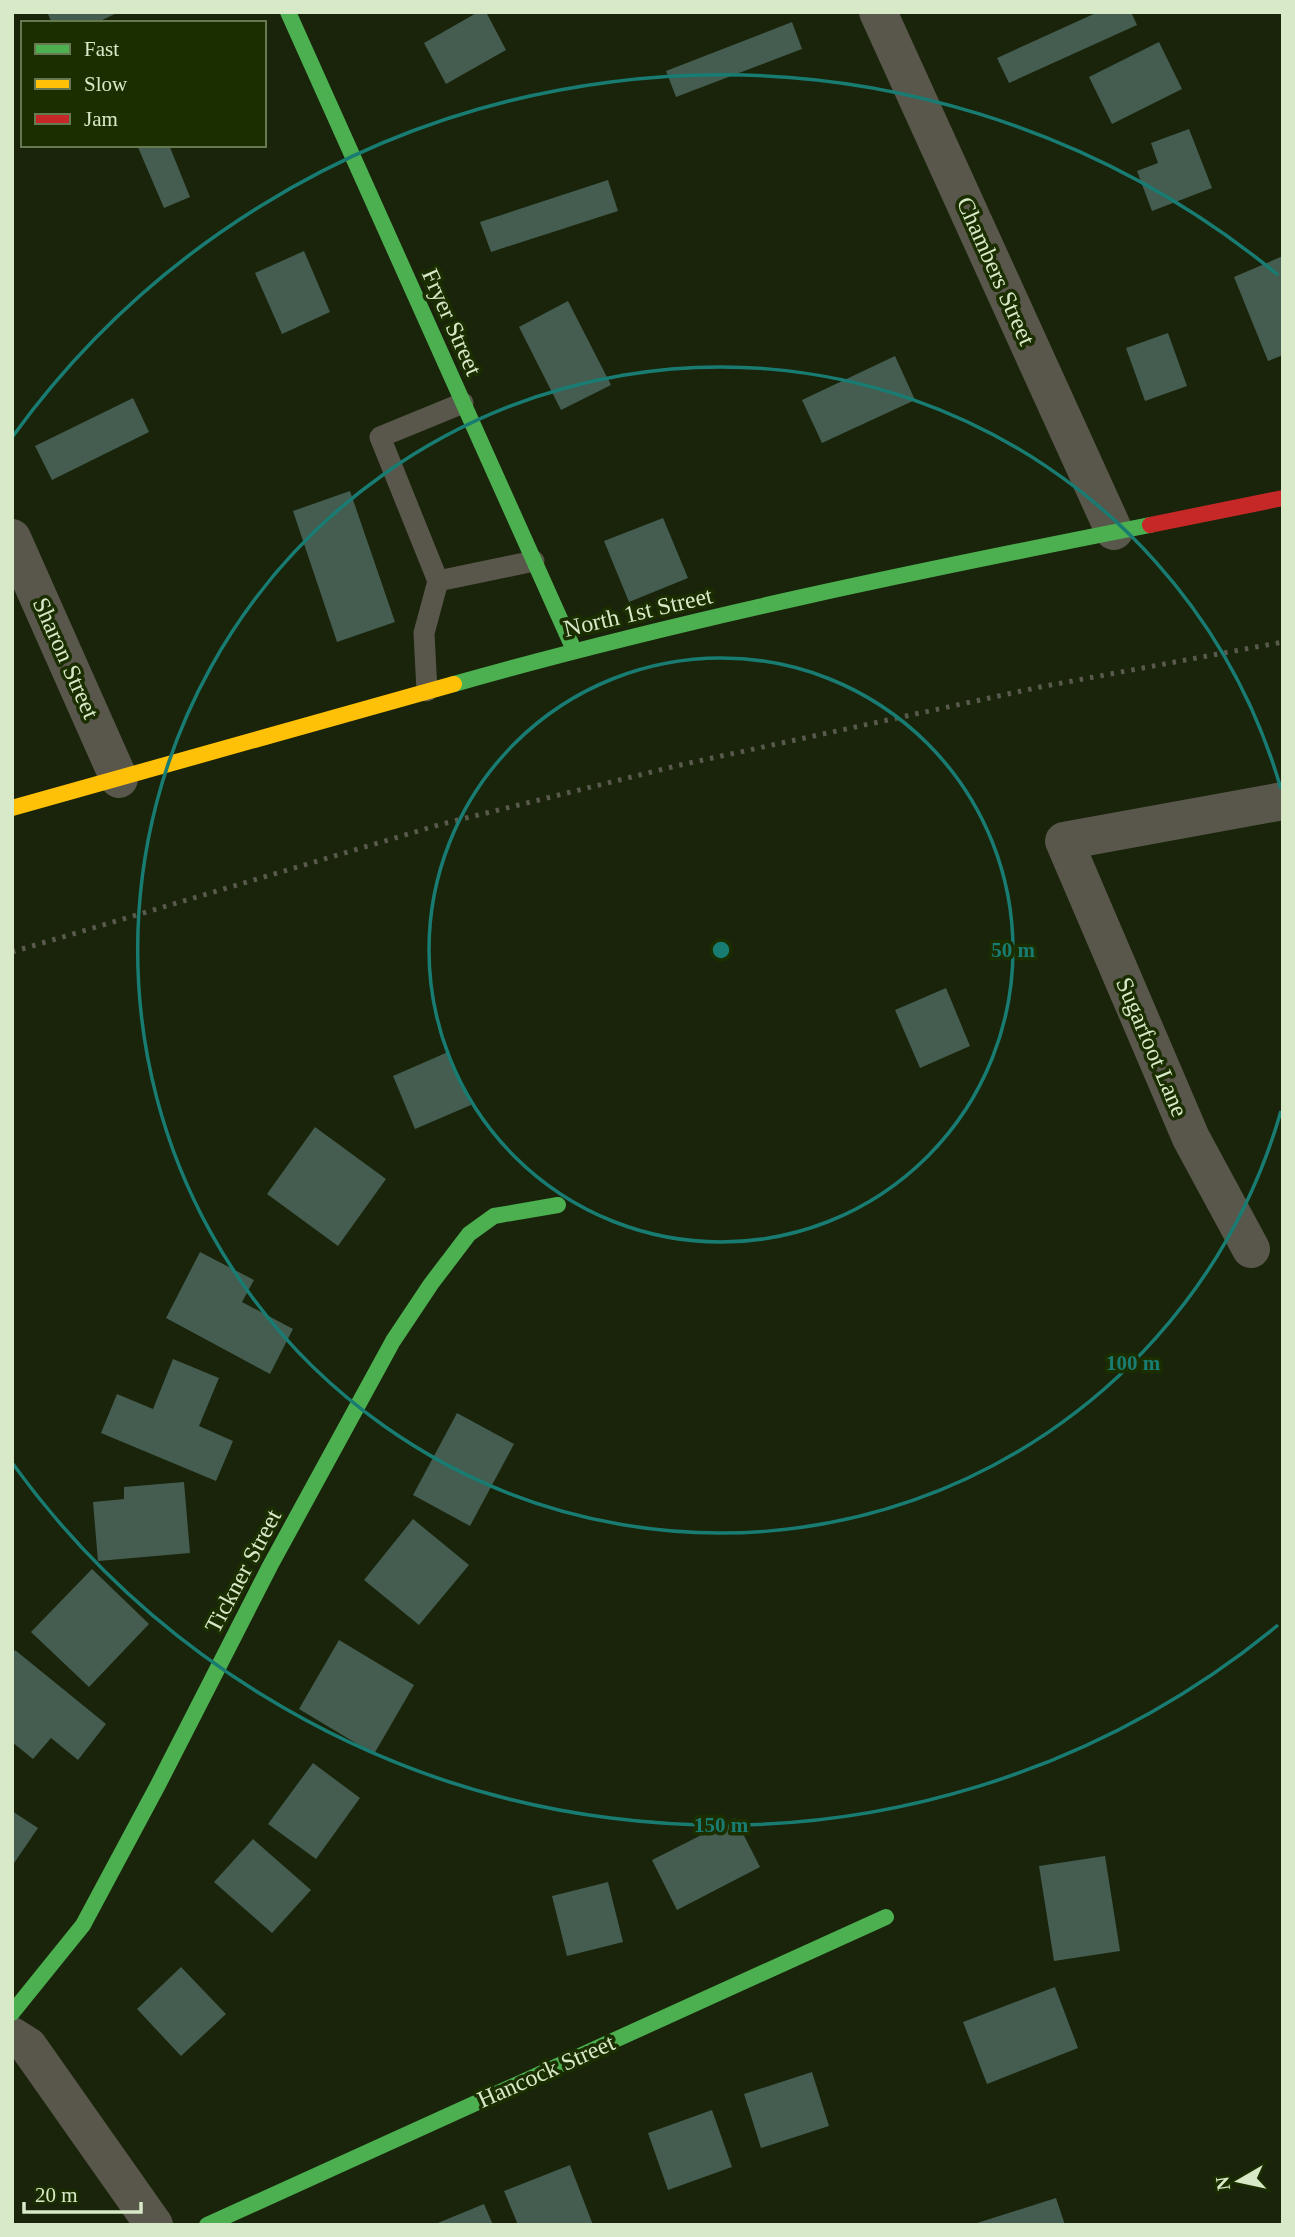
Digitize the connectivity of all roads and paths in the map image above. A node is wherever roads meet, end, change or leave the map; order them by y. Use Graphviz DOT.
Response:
graph roads {
  1 [pos="288,12"];
  2 [pos="878,12"];
  3 [pos="463,403"];
  4 [pos="1283,498"];
  5 [pos="1114,531"];
  6 [pos="12,537"];
  7 [pos="534,561"];
  8 [pos="439,581"];
  9 [pos="574,650"];
  10 [pos="427,691"];
  11 [pos="119,779"];
  12 [pos="1283,802"];
  13 [pos="12,808"];
  14 [pos="558,1205"];
  15 [pos="1251,1249"];
  16 [pos="886,1917"];
  17 [pos="12,2013"];
  18 [pos="12,2036"];
  19 [pos="154,2225"];
  20 [pos="206,2225"];
  1 -- 3 [label="street, Fryer Street"];
  2 -- 5 [label="street, Chambers Street"];
  3 -- 7 [label="street, Fryer Street"];
  3 -- 8 [label="lane"];
  4 -- 5 [label="street, North 1st Street"];
  5 -- 9 [label="street, North 1st Street"];
  6 -- 11 [label="street, Sharon Street"];
  7 -- 8 [label="lane"];
  7 -- 9 [label="street, Fryer Street"];
  8 -- 10 [label="lane"];
  9 -- 10 [label="street, North 1st Street"];
  10 -- 11 [label="street, North 1st Street"];
  11 -- 13 [label="street, North 1st Street"];
  12 -- 15 [label="street, Sugarfoot Lane"];
  14 -- 17 [label="street, Tickner Street"];
  16 -- 20 [label="street, Hancock Street"];
  18 -- 19 [label="street"];
}
